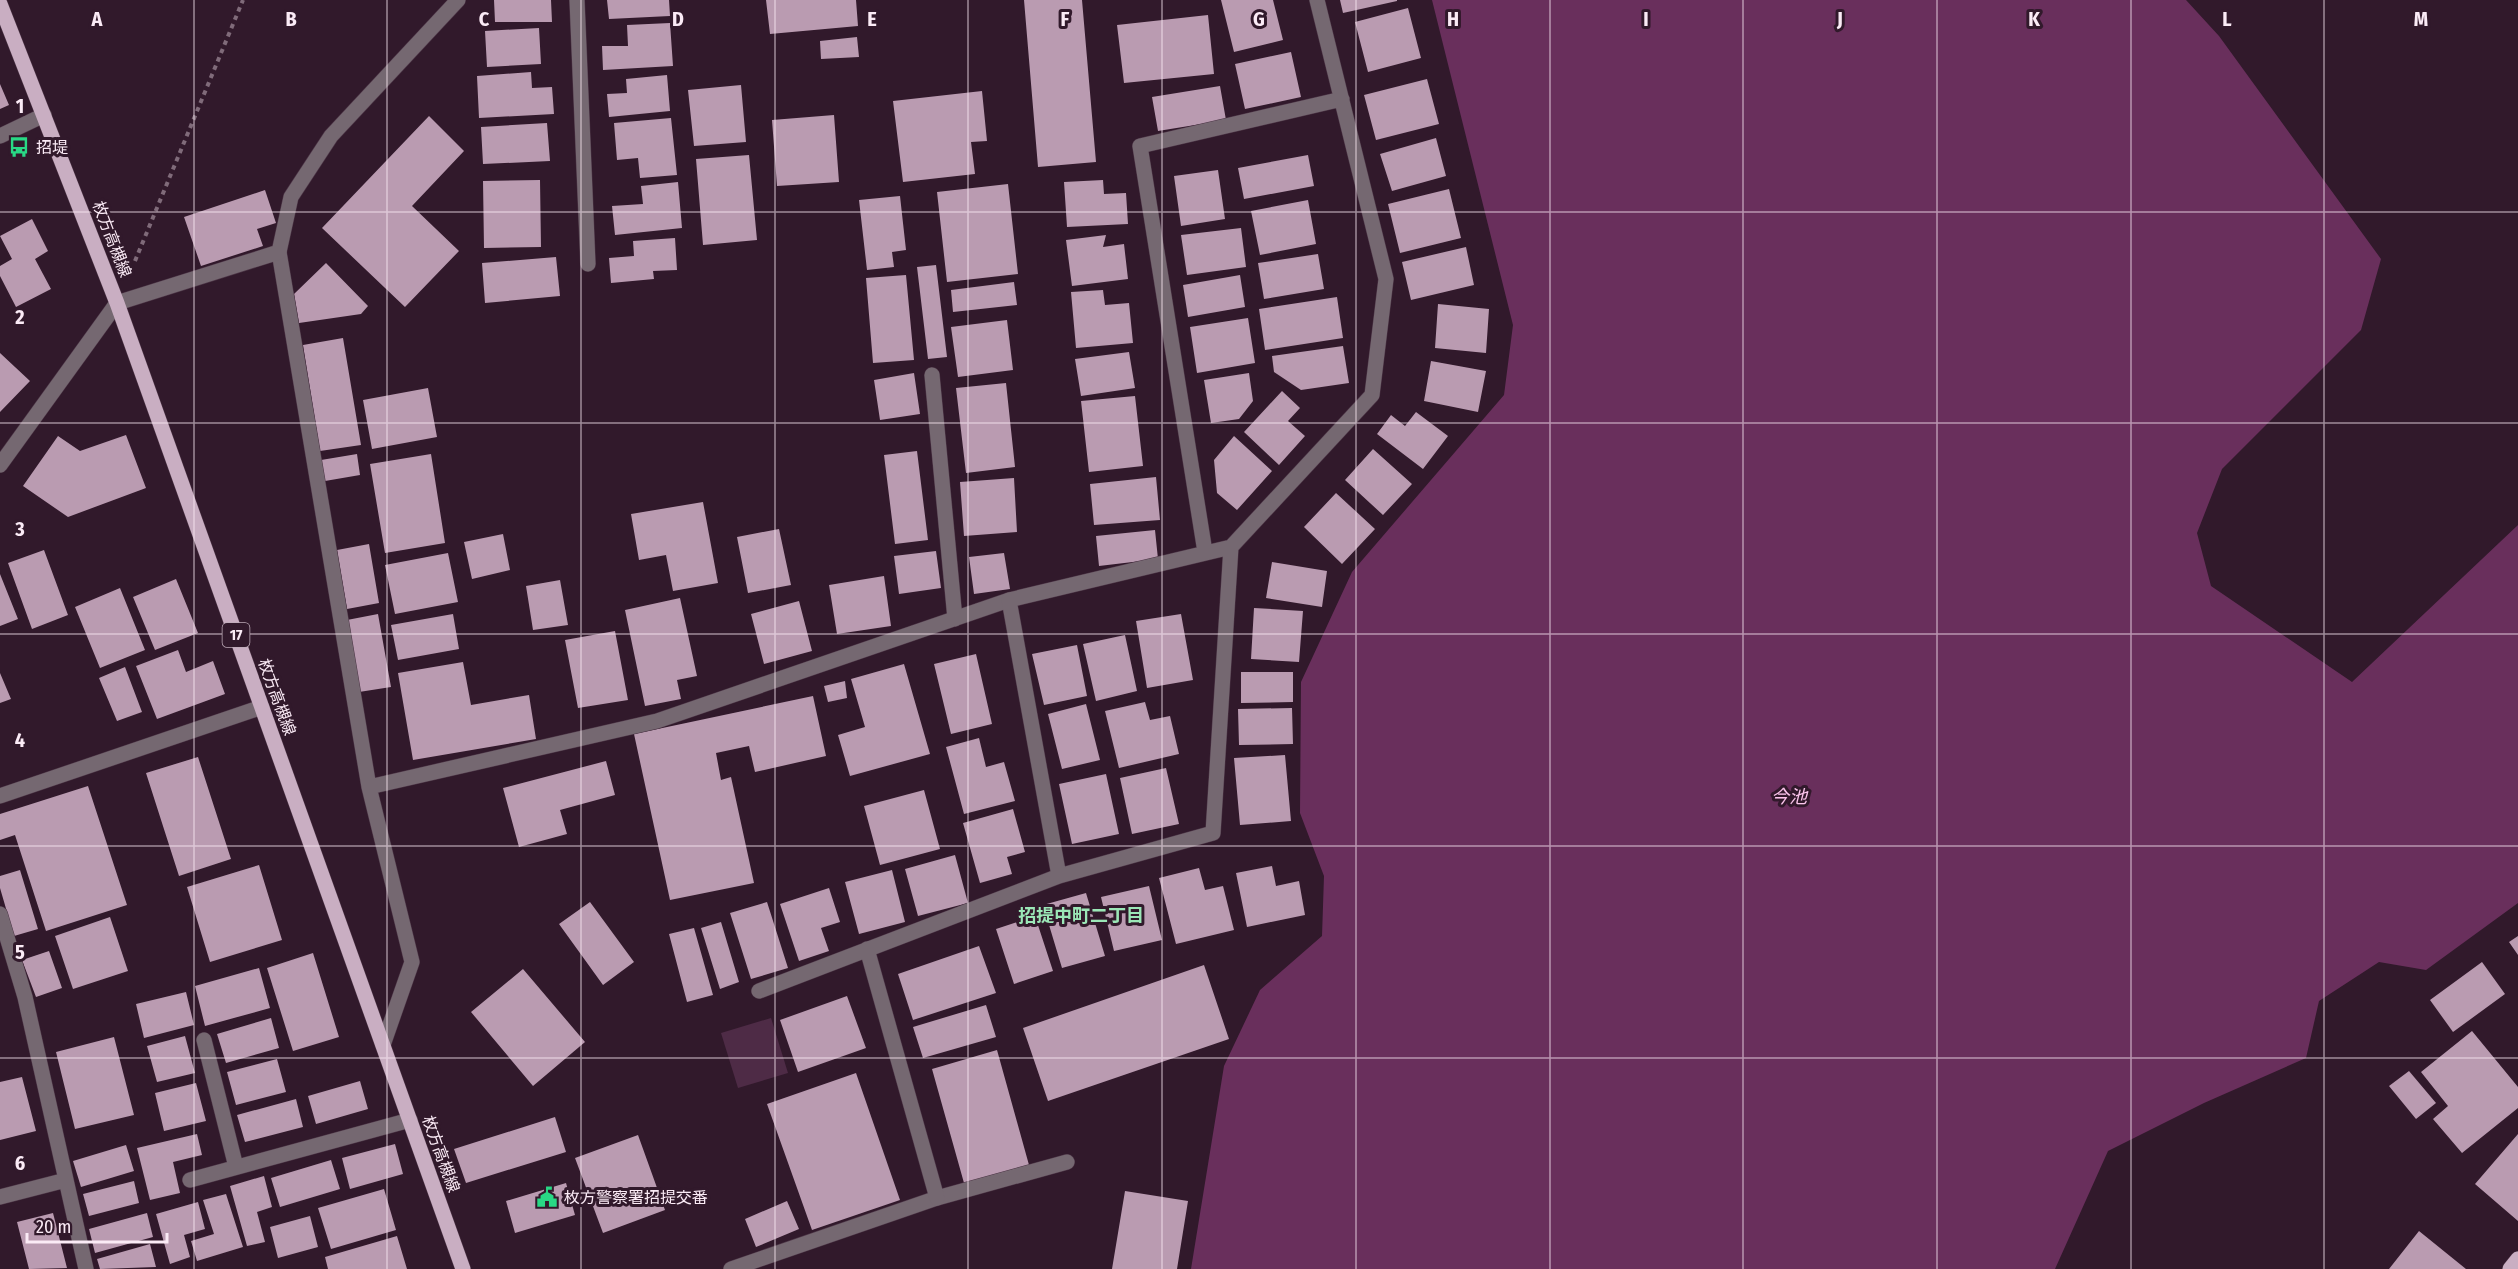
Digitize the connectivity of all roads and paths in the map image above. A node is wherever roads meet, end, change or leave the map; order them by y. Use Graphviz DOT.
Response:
graph roads {
  1 [pos="243,0"];
  2 [pos="458,0"];
  3 [pos="577,0"];
  4 [pos="1317,0"];
  5 [pos="0,4"];
  6 [pos="1342,99"];
  7 [pos="44,115"];
  8 [pos="0,136"];
  9 [pos="279,252"];
  10 [pos="588,264"];
  11 [pos="117,303"];
  12 [pos="933,375"];
  13 [pos="0,465"];
  14 [pos="1231,547"];
  15 [pos="1205,552"];
  16 [pos="1009,600"];
  17 [pos="955,619"];
  18 [pos="262,707"];
  19 [pos="369,787"];
  20 [pos="0,796"];
  21 [pos="1059,876"];
  22 [pos="0,914"];
  23 [pos="867,950"];
  24 [pos="759,991"];
  25 [pos="204,1040"];
  26 [pos="383,1045"];
  27 [pos="410,1120"];
  28 [pos="1067,1162"];
  29 [pos="236,1167"];
  30 [pos="66,1180"];
  31 [pos="190,1180"];
  32 [pos="0,1197"];
  33 [pos="937,1198"];
  34 [pos="2518,1258"];
  35 [pos="86,1269"];
  36 [pos="463,1269"];
  37 [pos="731,1269"];
  38 [pos="2510,1269"];
  1 -- 11 [label="path"];
  2 -- 9 [label="street"];
  3 -- 10 [label="street"];
  4 -- 6 [label="street"];
  5 -- 7 [label="main road, 枚方高槻線 / 17"];
  6 -- 14 [label="street"];
  6 -- 15 [label="street"];
  7 -- 8 [label="street"];
  7 -- 11 [label="main road, 枚方高槻線 / 17"];
  9 -- 11 [label="street"];
  9 -- 19 [label="street"];
  11 -- 13 [label="street"];
  11 -- 18 [label="main road, 枚方高槻線 / 17"];
  12 -- 17 [label="street"];
  14 -- 15 [label="street"];
  14 -- 21 [label="street"];
  15 -- 16 [label="street"];
  16 -- 17 [label="street"];
  16 -- 21 [label="street"];
  17 -- 19 [label="street"];
  18 -- 20 [label="street"];
  18 -- 26 [label="main road, 枚方高槻線 / 17"];
  19 -- 26 [label="street"];
  21 -- 23 [label="street"];
  22 -- 30 [label="street"];
  23 -- 24 [label="street"];
  23 -- 33 [label="street"];
  25 -- 29 [label="street"];
  26 -- 27 [label="main road, 枚方高槻線 / 17"];
  27 -- 29 [label="street"];
  27 -- 36 [label="main road, 枚方高槻線 / 17"];
  28 -- 33 [label="street"];
  29 -- 31 [label="street"];
  30 -- 32 [label="street"];
  30 -- 35 [label="street"];
  33 -- 37 [label="street"];
  34 -- 38 [label="main road"];
}
